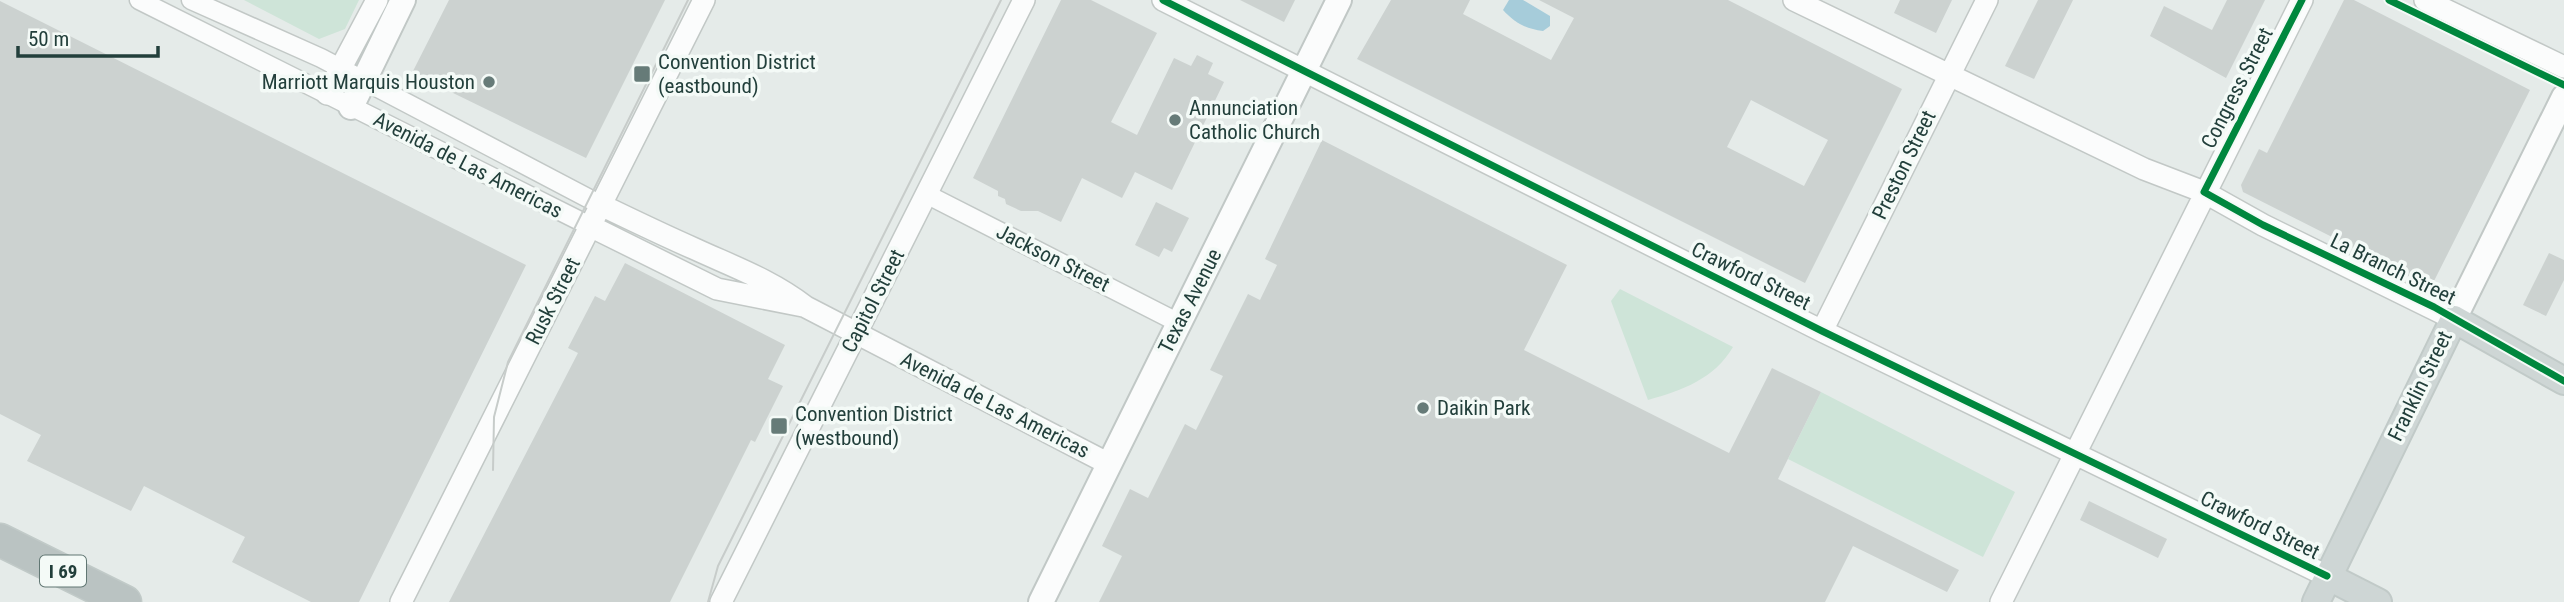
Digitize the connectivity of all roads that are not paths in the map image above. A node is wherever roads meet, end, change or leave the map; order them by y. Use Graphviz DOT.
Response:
graph roads {
  1 [pos="139,0"];
  2 [pos="191,0"];
  3 [pos="377,0"];
  4 [pos="403,0"];
  5 [pos="704,0"];
  6 [pos="1024,0"];
  7 [pos="1163,0"];
  8 [pos="1339,0"];
  9 [pos="1794,0"];
  10 [pos="1987,0"];
  11 [pos="2302,0"];
  12 [pos="2425,0"];
  13 [pos="2564,67"];
  14 [pos="340,68"];
  15 [pos="1304,70"];
  16 [pos="1948,76"];
  17 [pos="364,80"];
  18 [pos="327,94"];
  19 [pos="2564,97"];
  20 [pos="351,107"];
  21 [pos="2204,192"];
  22 [pos="926,194"];
  23 [pos="601,205"];
  24 [pos="590,226"];
  25 [pos="806,307"];
  26 [pos="2454,319"];
  27 [pos="1179,323"];
  28 [pos="1822,331"];
  29 [pos="857,333"];
  30 [pos="2564,381"];
  31 [pos="2074,454"];
  32 [pos="1109,464"];
  33 [pos="0,540"];
  34 [pos="739,568"];
  35 [pos="2327,576"];
  36 [pos="125,602"];
  37 [pos="401,602"];
  38 [pos="722,602"];
  39 [pos="736,602"];
  40 [pos="1041,602"];
  41 [pos="2001,602"];
  42 [pos="2316,602"];
  43 [pos="2378,602"];
  1 -- 18 [label="street, Avenida de Las Americas"];
  2 -- 14 [label="street, Avenida de Las Americas"];
  3 -- 14 [label="street"];
  4 -- 17 [label="main road"];
  5 -- 23 [label="street, Rusk Street"];
  6 -- 22 [label="street, Capitol Street"];
  7 -- 15 [label="street, Crawford Street"];
  8 -- 15 [label="main road, Texas Avenue"];
  9 -- 16 [label="street, La Branch Street"];
  10 -- 16 [label="street, Preston Street"];
  11 -- 21 [label="street, Congress Street"];
  12 -- 13 [label="street"];
  14 -- 17 [label="street, Avenida de Las Americas"];
  14 -- 18 [label="street"];
  15 -- 27 [label="main road, Texas Avenue"];
  15 -- 28 [label="street, Crawford Street"];
  16 -- 21 [label="street, La Branch Street"];
  16 -- 28 [label="street, Preston Street"];
  17 -- 20 [label="main road"];
  17 -- 23 [label="street, Avenida de Las Americas"];
  18 -- 20 [label="street, Avenida de Las Americas"];
  19 -- 26 [label="main road, Franklin Street"];
  20 -- 24 [label="street, Avenida de Las Americas"];
  21 -- 26 [label="street, La Branch Street"];
  21 -- 31 [label="street, Congress Street"];
  22 -- 27 [label="street, Jackson Street"];
  22 -- 29 [label="street, Capitol Street"];
  23 -- 24 [label="street, Rusk Street"];
  23 -- 25 [label="street, Avenida de Las Americas"];
  24 -- 25 [label="street, Avenida de Las Americas"];
  24 -- 37 [label="street, Rusk Street"];
  25 -- 29 [label="street, Avenida de Las Americas"];
  26 -- 30 [label="main road, La Branch Street"];
  26 -- 35 [label="main road, Franklin Street"];
  27 -- 32 [label="main road, Texas Avenue"];
  28 -- 31 [label="street, Crawford Street"];
  29 -- 32 [label="street, Avenida de Las Americas"];
  29 -- 34 [label="street, Capitol Street"];
  31 -- 35 [label="street, Crawford Street"];
  31 -- 41 [label="street, Congress Street"];
  32 -- 40 [label="main road, Texas Avenue"];
  33 -- 36 [label="highway, I 69"];
  34 -- 38 [label="street, Capitol Street"];
  34 -- 39 [label="street"];
  35 -- 42 [label="main road, Franklin Street"];
  35 -- 43 [label="main road, Crawford Street"];
}
